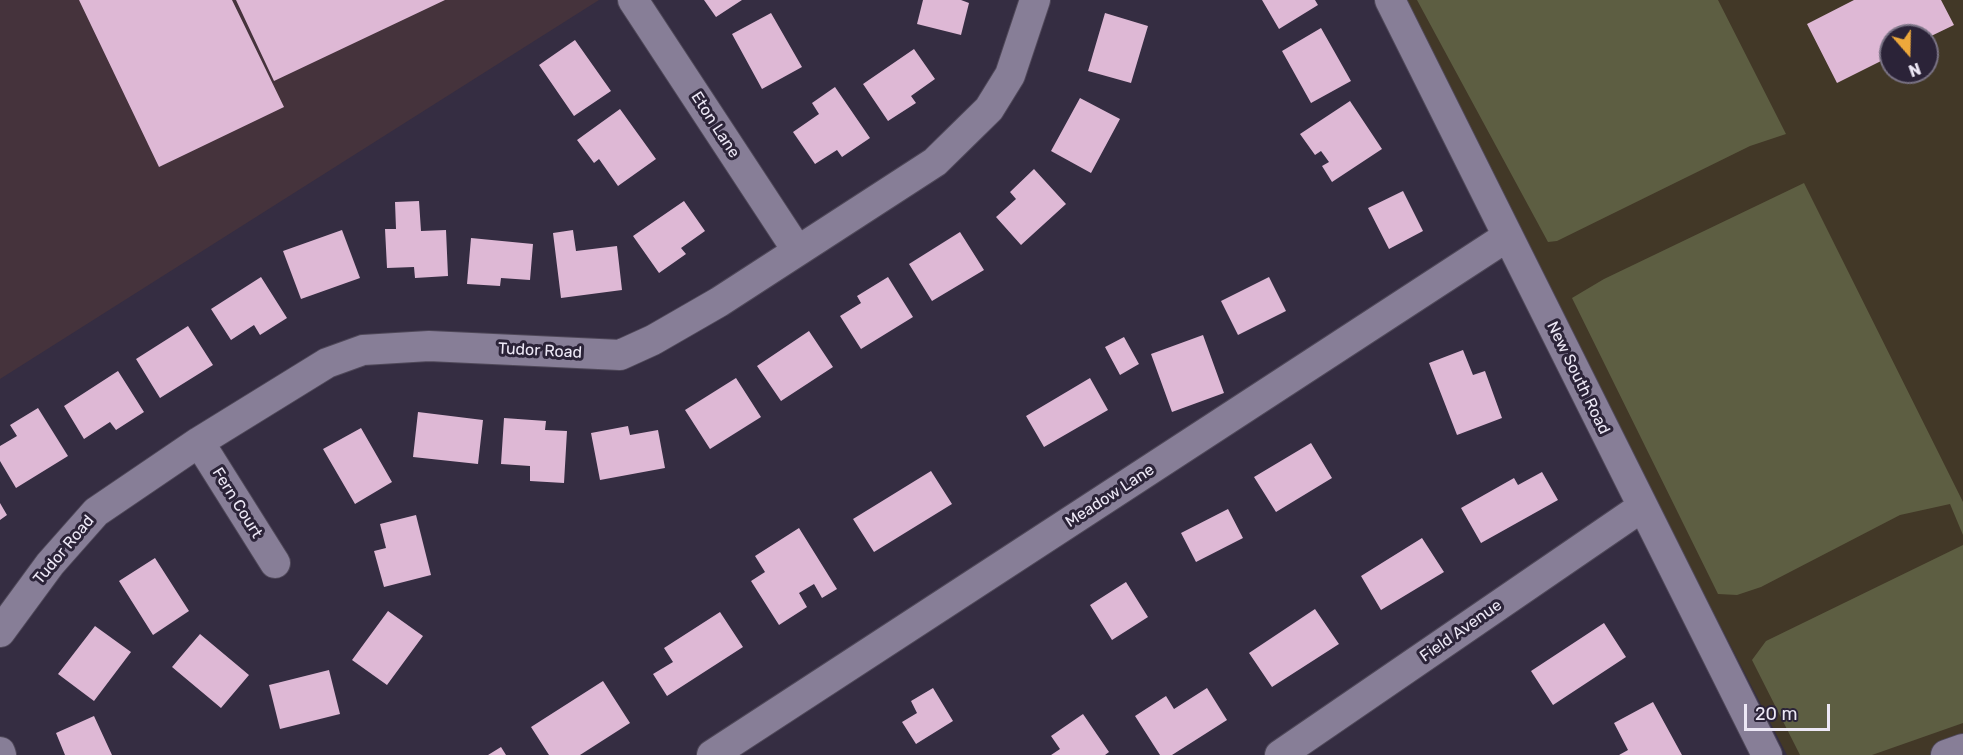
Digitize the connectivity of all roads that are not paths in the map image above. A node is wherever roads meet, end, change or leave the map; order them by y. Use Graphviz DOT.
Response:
graph roads {
  1 [pos="633,0"];
  2 [pos="1035,0"];
  3 [pos="1390,0"];
  4 [pos="1508,236"];
  5 [pos="797,250"];
  6 [pos="199,442"];
  7 [pos="1642,507"];
  8 [pos="275,563"];
  9 [pos="0,632"];
  10 [pos="1319,744"];
  11 [pos="1963,749"];
  12 [pos="712,755"];
  13 [pos="1280,755"];
  14 [pos="1767,755"];
  15 [pos="1946,755"];
  1 -- 5 [label="street, Eton Lane"];
  2 -- 5 [label="street, Tudor Road"];
  3 -- 4 [label="street, New South Road"];
  4 -- 7 [label="street, New South Road"];
  4 -- 12 [label="street, Meadow Lane"];
  5 -- 6 [label="street, Tudor Road"];
  6 -- 8 [label="street, Fern Court"];
  6 -- 9 [label="street, Tudor Road"];
  7 -- 10 [label="street, Field Avenue"];
  7 -- 14 [label="street, New South Road"];
  10 -- 13 [label="street, Field Avenue"];
  11 -- 15 [label="street"];
}
